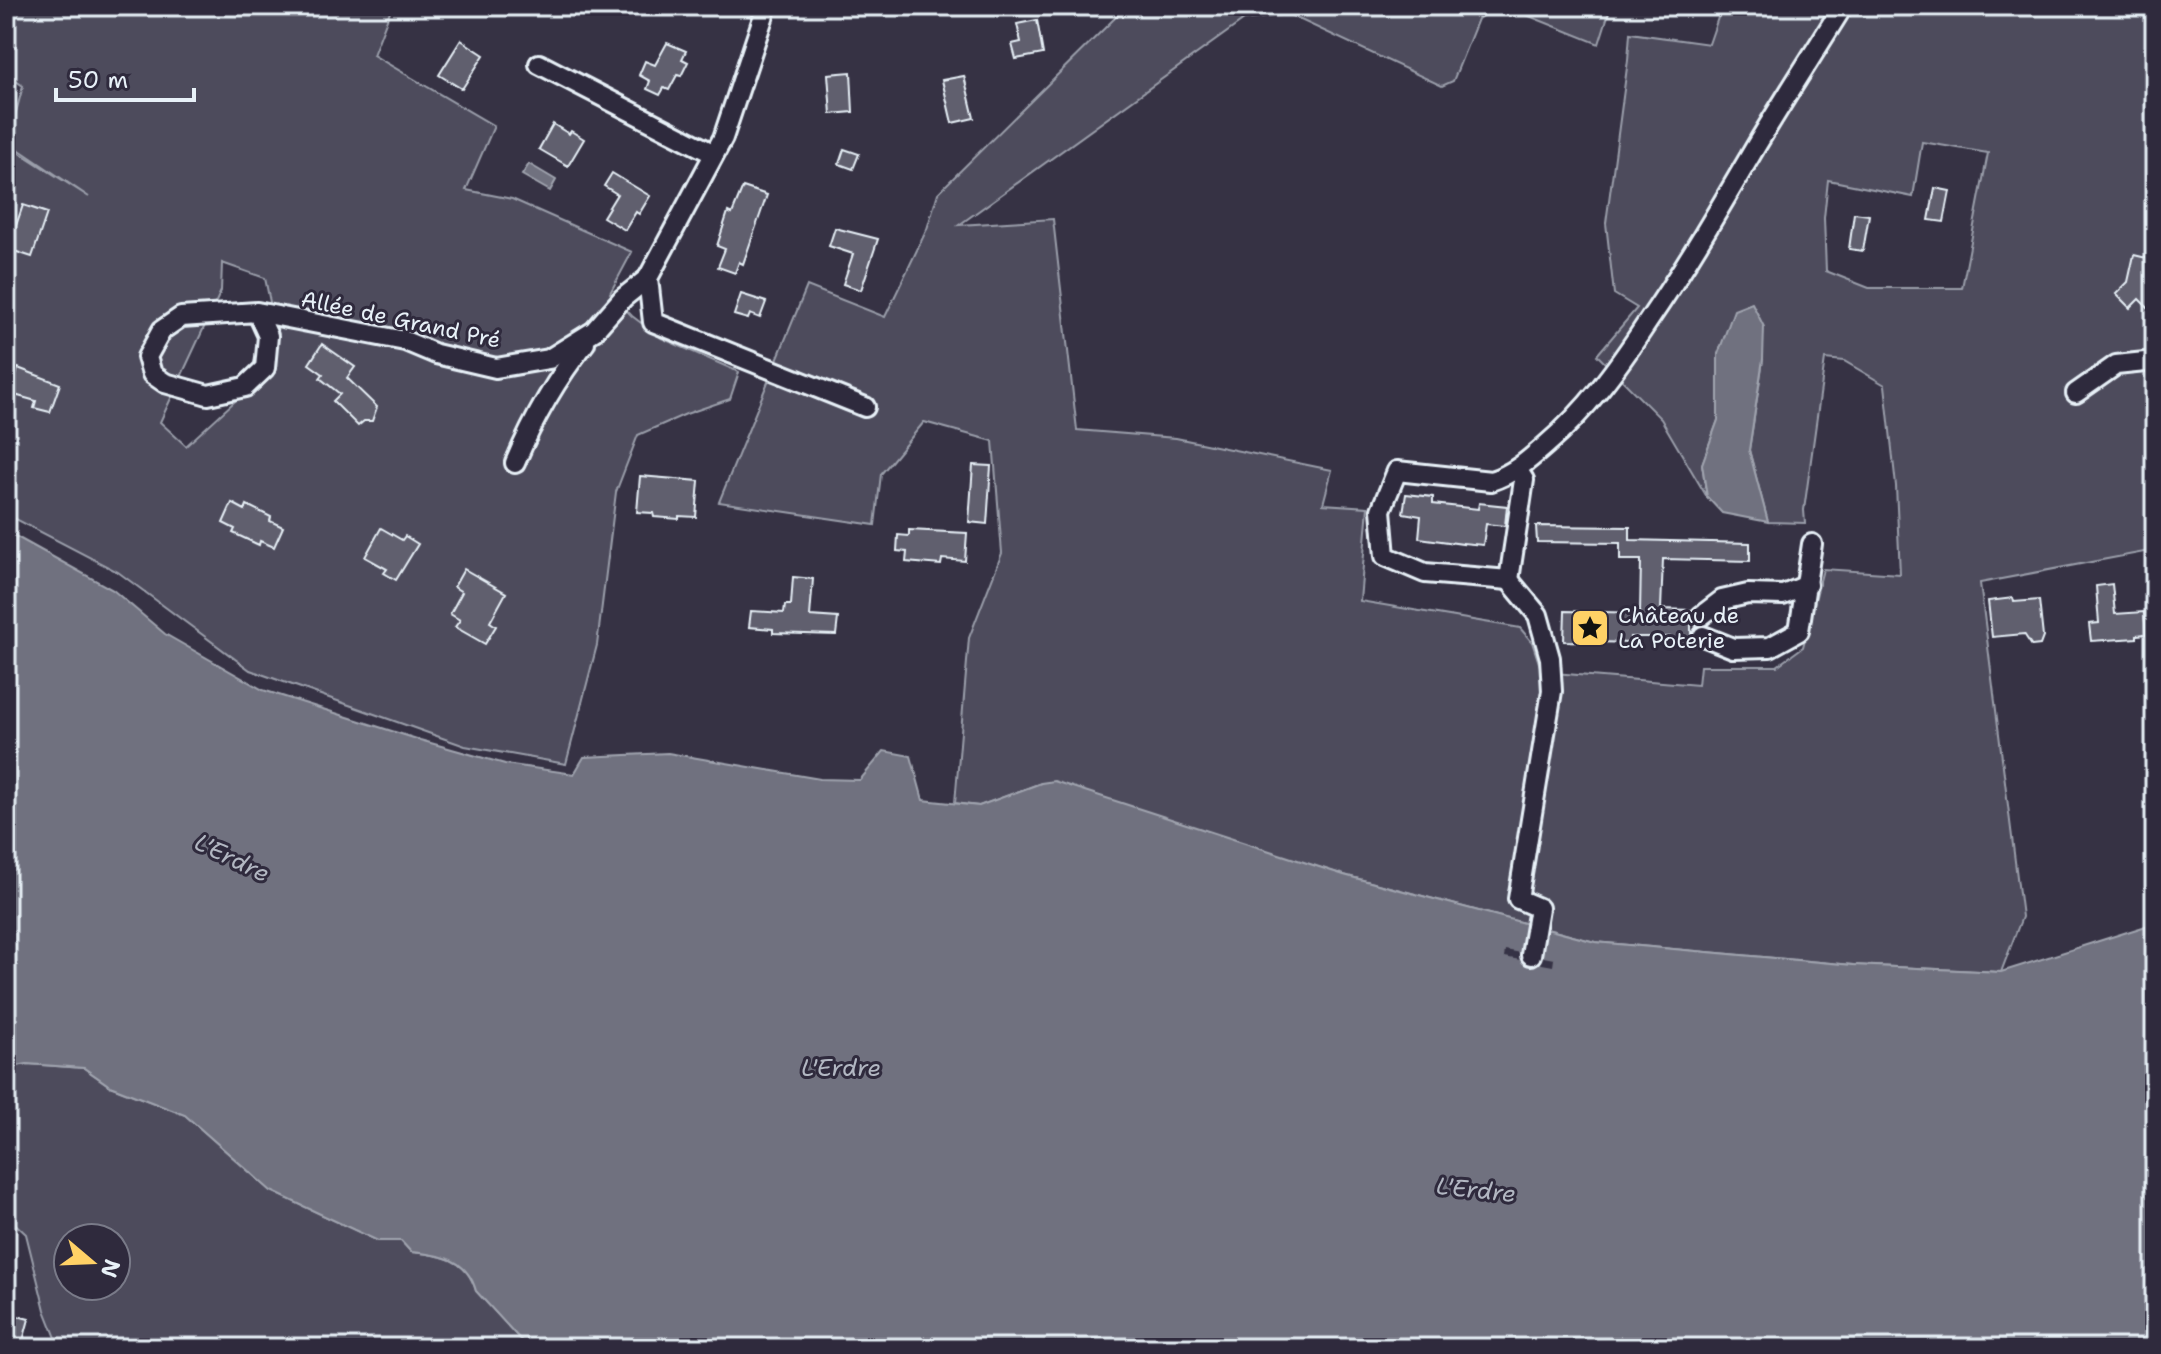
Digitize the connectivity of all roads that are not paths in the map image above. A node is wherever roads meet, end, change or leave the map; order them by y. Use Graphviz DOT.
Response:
graph roads {
  1 [pos="767,6"];
  2 [pos="1843,6"];
  3 [pos="539,64"];
  4 [pos="714,154"];
  5 [pos="648,278"];
  6 [pos="257,312"];
  7 [pos="594,331"];
  8 [pos="2155,361"];
  9 [pos="2076,393"];
  10 [pos="865,407"];
  11 [pos="515,463"];
  12 [pos="1517,469"];
  13 [pos="1812,544"];
  14 [pos="1509,580"];
  15 [pos="1807,585"];
  16 [pos="1701,616"];
  17 [pos="1703,636"];
  18 [pos="1531,955"];
  1 -- 4 [label="street"];
  2 -- 12 [label="street"];
  3 -- 4 [label="street"];
  4 -- 5 [label="street"];
  5 -- 7 [label="street, Allée de Grand Pré"];
  5 -- 10 [label="street"];
  6 -- 6 [label="street, Allée de Grand Pré"];
  6 -- 7 [label="street, Allée de Grand Pré"];
  7 -- 11 [label="street"];
  8 -- 9 [label="street"];
  12 -- 14 [label="street"];
  12 -- 14 [label="street"];
  13 -- 15 [label="street"];
  14 -- 18 [label="street"];
  15 -- 16 [label="street"];
  15 -- 17 [label="street"];
}
